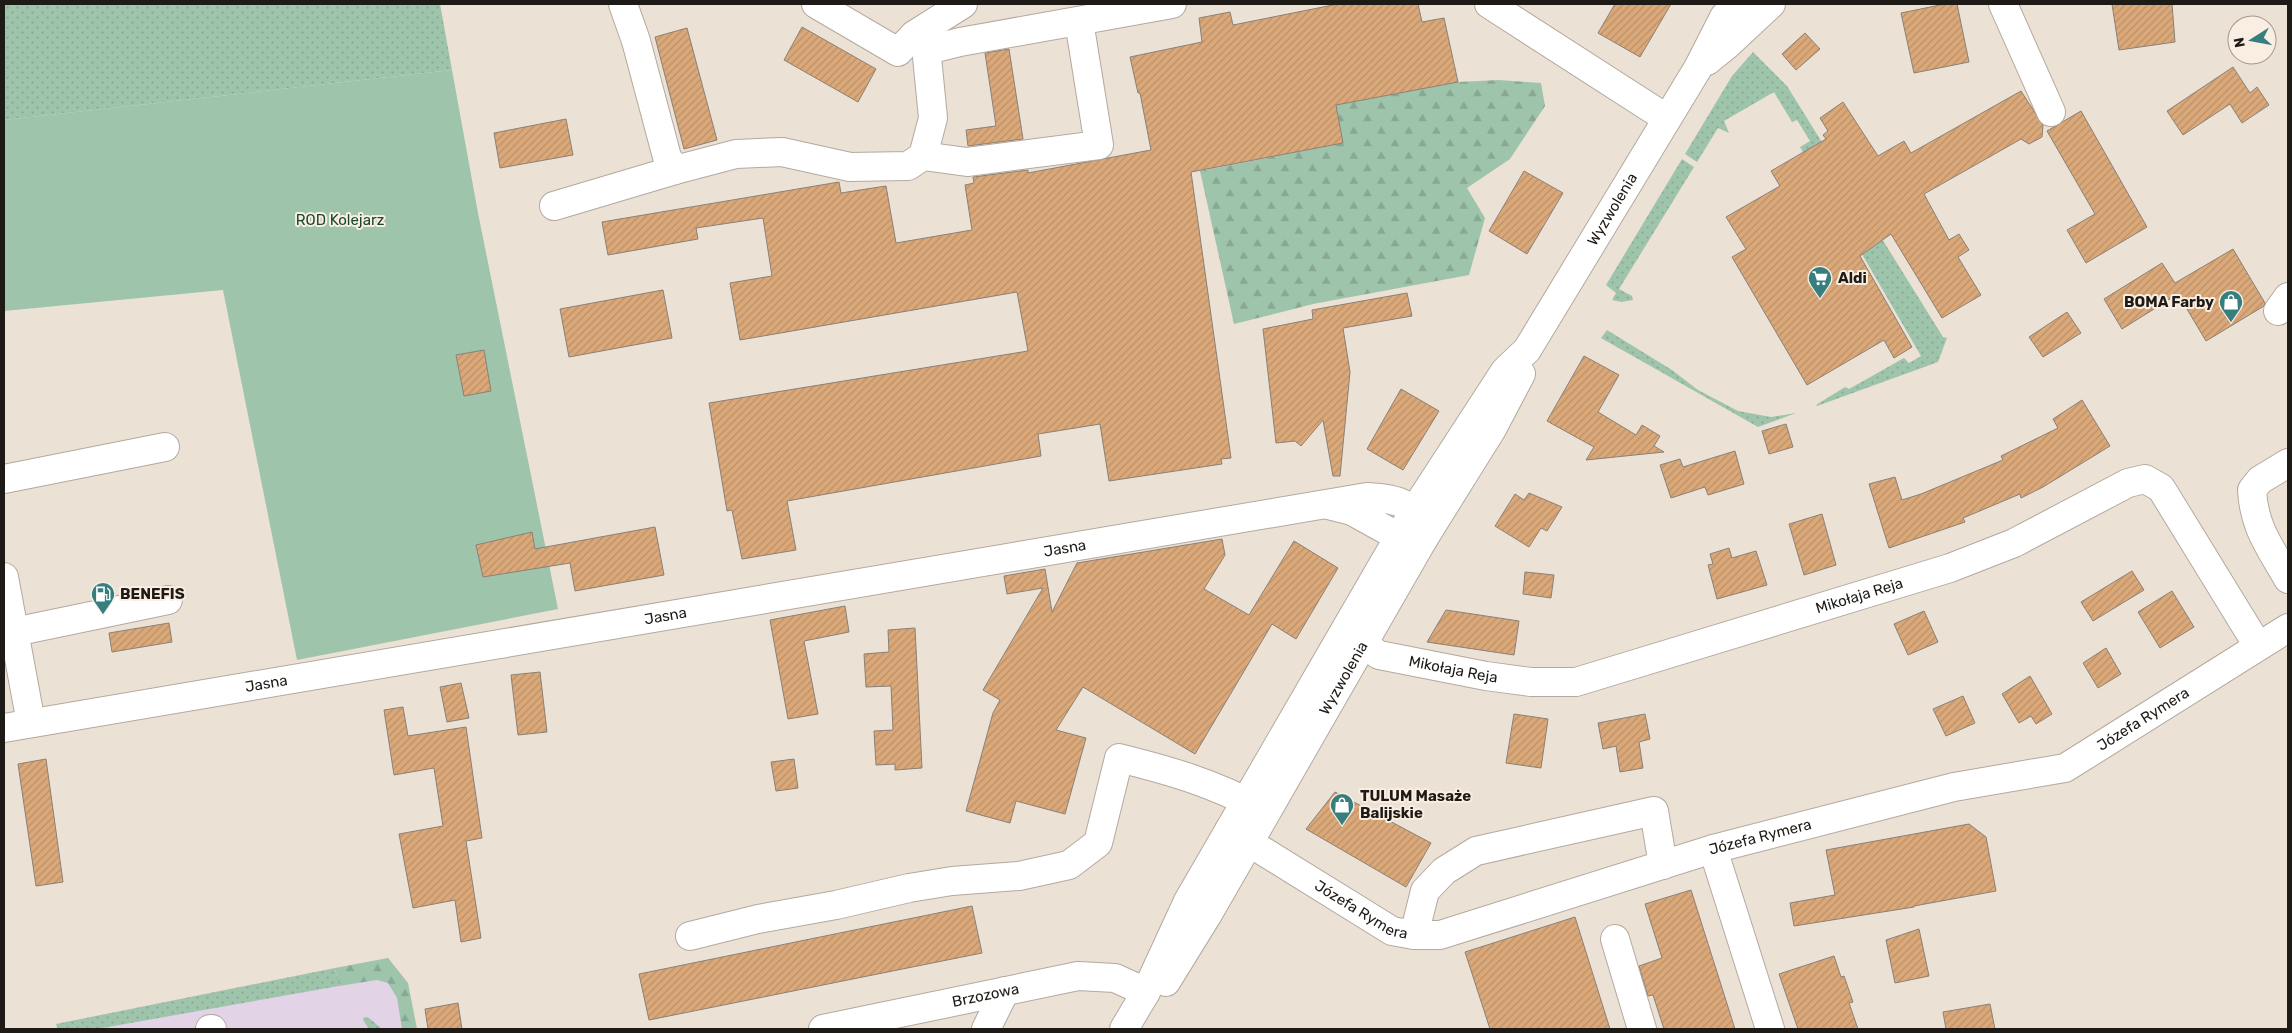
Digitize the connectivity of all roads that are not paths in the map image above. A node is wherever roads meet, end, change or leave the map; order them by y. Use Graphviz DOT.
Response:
graph roads {
  1 [pos="623,4"];
  2 [pos="816,4"];
  3 [pos="963,4"];
  4 [pos="1172,4"];
  5 [pos="1488,4"];
  6 [pos="1735,4"];
  7 [pos="1771,4"];
  8 [pos="2003,4"];
  9 [pos="1079,20"];
  10 [pos="1698,68"];
  11 [pos="2051,112"];
  12 [pos="1666,118"];
  13 [pos="923,156"];
  14 [pos="675,170"];
  15 [pos="554,206"];
  16 [pos="1527,350"];
  17 [pos="165,447"];
  18 [pos="2288,463"];
  19 [pos="4,479"];
  20 [pos="1328,505"];
  21 [pos="1414,511"];
  22 [pos="1412,538"];
  23 [pos="4,577"];
  24 [pos="2288,579"];
  25 [pos="168,600"];
  26 [pos="2288,628"];
  27 [pos="14,632"];
  28 [pos="1363,644"];
  29 [pos="2258,646"];
  30 [pos="31,723"];
  31 [pos="4,728"];
  32 [pos="1256,807"];
  33 [pos="1239,836"];
  34 [pos="1713,849"];
  35 [pos="1664,865"];
  36 [pos="1414,935"];
  37 [pos="690,936"];
  38 [pos="1615,939"];
  39 [pos="1005,991"];
  40 [pos="1146,992"];
  41 [pos="823,1029"];
  42 [pos="986,1029"];
  43 [pos="1124,1029"];
  44 [pos="1642,1029"];
  45 [pos="1770,1029"];
  1 -- 14 [label="street"];
  2 -- 3 [label="street"];
  4 -- 9 [label="street"];
  5 -- 12 [label="street"];
  6 -- 10 [label="street, Wyzwolenia"];
  7 -- 10 [label="street, Wyzwolenia"];
  8 -- 11 [label="street"];
  9 -- 13 [label="street"];
  9 -- 13 [label="street"];
  10 -- 12 [label="street, Wyzwolenia"];
  12 -- 16 [label="street, Wyzwolenia"];
  13 -- 14 [label="street"];
  14 -- 15 [label="street"];
  16 -- 21 [label="street, Wyzwolenia"];
  16 -- 22 [label="street, Wyzwolenia"];
  17 -- 19 [label="street"];
  18 -- 24 [label="street"];
  20 -- 21 [label="street, Jasna"];
  20 -- 22 [label="street, Jasna"];
  20 -- 30 [label="street, Jasna"];
  21 -- 22 [label="street"];
  22 -- 28 [label="street, Wyzwolenia"];
  22 -- 32 [label="street, Wyzwolenia"];
  23 -- 27 [label="street"];
  25 -- 27 [label="street"];
  26 -- 29 [label="street, Józefa Rymera"];
  27 -- 30 [label="street"];
  28 -- 29 [label="street, Mikołaja Reja"];
  28 -- 32 [label="street, Wyzwolenia"];
  29 -- 34 [label="street, Józefa Rymera"];
  30 -- 31 [label="street, Jasna"];
  32 -- 33 [label="street, Wyzwolenia"];
  32 -- 37 [label="street"];
  33 -- 36 [label="street, Józefa Rymera"];
  33 -- 40 [label="street, Wyzwolenia"];
  34 -- 35 [label="street, Józefa Rymera"];
  34 -- 45 [label="street"];
  35 -- 36 [label="street, Józefa Rymera"];
  35 -- 36 [label="street"];
  38 -- 44 [label="street"];
  39 -- 40 [label="street, Brzozowa"];
  39 -- 41 [label="street, Brzozowa"];
  39 -- 42 [label="street"];
  40 -- 43 [label="street"];
}
